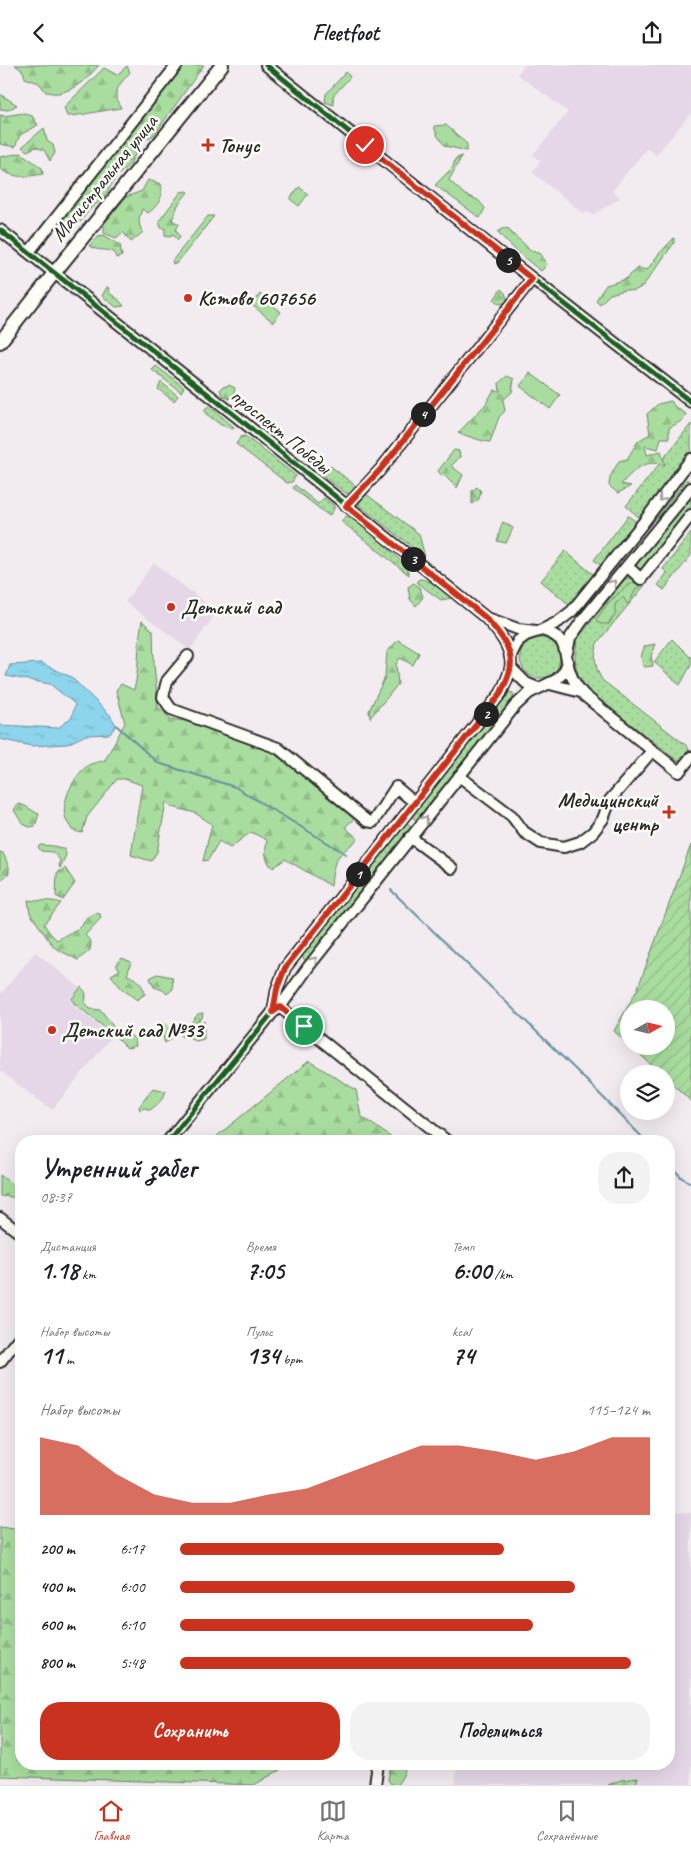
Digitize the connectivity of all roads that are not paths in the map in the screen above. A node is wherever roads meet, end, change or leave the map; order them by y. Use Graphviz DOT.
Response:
graph roads {
  1 [pos="177,65"];
  2 [pos="222,65"];
  3 [pos="266,65"];
  4 [pos="0,230"];
  5 [pos="29,252"];
  6 [pos="55,271"];
  7 [pos="532,279"];
  8 [pos="0,342"];
  9 [pos="691,401"];
  10 [pos="691,459"];
  11 [pos="691,488"];
  12 [pos="346,506"];
  13 [pos="691,515"];
  14 [pos="627,566"];
  15 [pos="572,611"];
  16 [pos="485,617"];
  17 [pos="582,621"];
  18 [pos="539,631"];
  19 [pos="188,656"];
  20 [pos="510,657"];
  21 [pos="567,658"];
  22 [pos="511,668"];
  23 [pos="550,684"];
  24 [pos="538,687"];
  25 [pos="581,692"];
  26 [pos="652,751"];
  27 [pos="691,757"];
  28 [pos="459,776"];
  29 [pos="415,803"];
  30 [pos="410,837"];
  31 [pos="452,868"];
  32 [pos="285,968"];
  33 [pos="300,978"];
  34 [pos="276,1009"];
  35 [pos="173,1135"];
  36 [pos="439,1135"];
  37 [pos="0,1217"];
  38 [pos="15,1229"];
  39 [pos="15,1343"];
  40 [pos="0,1362"];
  41 [pos="377,1770"];
  42 [pos="374,1785"];
  1 -- 5 [label="street, Магистральная улица"];
  2 -- 6 [label="main road, Магистральная улица"];
  3 -- 7 [label="street"];
  4 -- 5 [label="street, проспект Победы"];
  5 -- 6 [label="street, проспект Победы"];
  6 -- 8 [label="main road, Магистральная улица"];
  6 -- 12 [label="street, проспект Победы"];
  7 -- 9 [label="street"];
  7 -- 12 [label="street"];
  10 -- 15 [label="street, one-way"];
  11 -- 14 [label="street"];
  12 -- 16 [label="street, проспект Победы"];
  13 -- 14 [label="street"];
  17 -- 14 [label="street, one-way"];
  15 -- 17 [label="street"];
  15 -- 18 [label="street"];
  16 -- 18 [label="street"];
  16 -- 20 [label="street"];
  17 -- 21 [label="street"];
  18 -- 20 [label="street"];
  18 -- 21 [label="street"];
  19 -- 29 [label="street"];
  20 -- 22 [label="street"];
  21 -- 23 [label="street"];
  21 -- 25 [label="street"];
  22 -- 24 [label="street"];
  22 -- 29 [label="street"];
  23 -- 24 [label="street"];
  23 -- 25 [label="street"];
  24 -- 28 [label="street"];
  25 -- 26 [label="street"];
  26 -- 27 [label="street"];
  26 -- 28 [label="street"];
  30 -- 28 [label="street, one-way"];
  29 -- 32 [label="street"];
  30 -- 31 [label="street"];
  33 -- 30 [label="street, one-way"];
  32 -- 33 [label="street"];
  32 -- 34 [label="street"];
  33 -- 34 [label="street"];
  34 -- 35 [label="street"];
  34 -- 36 [label="street"];
  37 -- 38 [label="street"];
  39 -- 40 [label="street"];
  41 -- 42 [label="street"];
}
